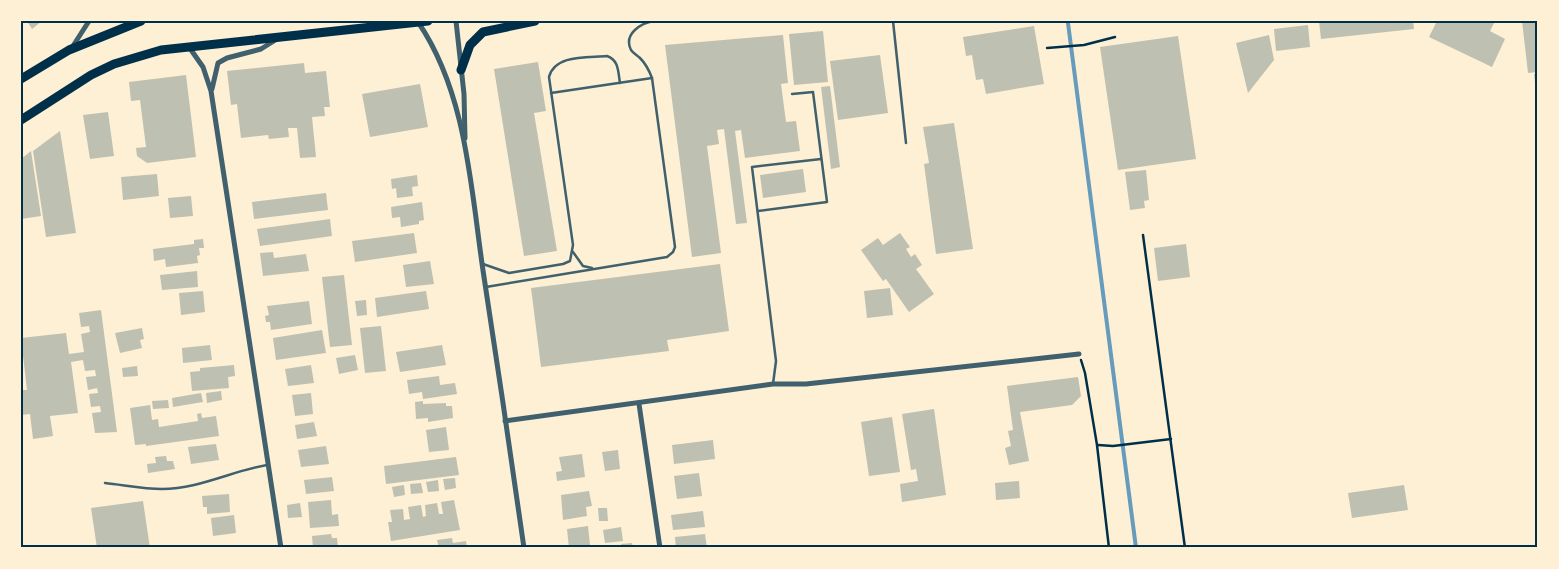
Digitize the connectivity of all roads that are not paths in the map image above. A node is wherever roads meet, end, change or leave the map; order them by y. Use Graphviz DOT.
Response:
graph roads {
  1 [pos="89,21"];
  2 [pos="141,21"];
  3 [pos="428,21"];
  4 [pos="456,21"];
  5 [pos="535,21"];
  6 [pos="654,21"];
  7 [pos="893,21"];
  8 [pos="417,22"];
  9 [pos="121,24"];
  10 [pos="284,35"];
  11 [pos="188,46"];
  12 [pos="69,50"];
  13 [pos="461,70"];
  14 [pos="652,78"];
  15 [pos="21,79"];
  16 [pos="620,83"];
  17 [pos="211,90"];
  18 [pos="551,93"];
  19 [pos="792,94"];
  20 [pos="21,120"];
  21 [pos="906,143"];
  22 [pos="465,148"];
  23 [pos="821,158"];
  24 [pos="758,211"];
  25 [pos="573,252"];
  26 [pos="482,263"];
  27 [pos="594,269"];
  28 [pos="486,287"];
  29 [pos="1079,354"];
  30 [pos="773,384"];
  31 [pos="639,404"];
  32 [pos="505,421"];
  33 [pos="269,465"];
  34 [pos="105,483"];
  35 [pos="281,548"];
  36 [pos="524,548"];
  37 [pos="660,548"];
  1 -- 12 [label="street"];
  2 -- 9 [label="main road"];
  3 -- 8 [label="main road"];
  4 -- 13 [label="street"];
  5 -- 13 [label="main road"];
  6 -- 14 [label="lane"];
  7 -- 21 [label="lane"];
  8 -- 10 [label="main road"];
  8 -- 22 [label="street"];
  9 -- 12 [label="main road"];
  10 -- 11 [label="main road"];
  10 -- 17 [label="street"];
  11 -- 17 [label="street"];
  11 -- 20 [label="main road"];
  12 -- 15 [label="main road"];
  13 -- 22 [label="street"];
  14 -- 16 [label="lane"];
  14 -- 27 [label="lane"];
  16 -- 18 [label="lane"];
  16 -- 18 [label="lane"];
  17 -- 33 [label="street"];
  18 -- 25 [label="lane"];
  19 -- 23 [label="lane"];
  22 -- 26 [label="street"];
  23 -- 24 [label="lane"];
  23 -- 24 [label="lane"];
  24 -- 30 [label="lane"];
  25 -- 26 [label="lane"];
  25 -- 27 [label="lane"];
  26 -- 28 [label="street"];
  27 -- 28 [label="lane"];
  28 -- 32 [label="street"];
  29 -- 30 [label="street"];
  30 -- 31 [label="street"];
  31 -- 32 [label="street"];
  31 -- 37 [label="street"];
  32 -- 36 [label="street"];
  33 -- 34 [label="lane"];
  33 -- 35 [label="street"];
}
